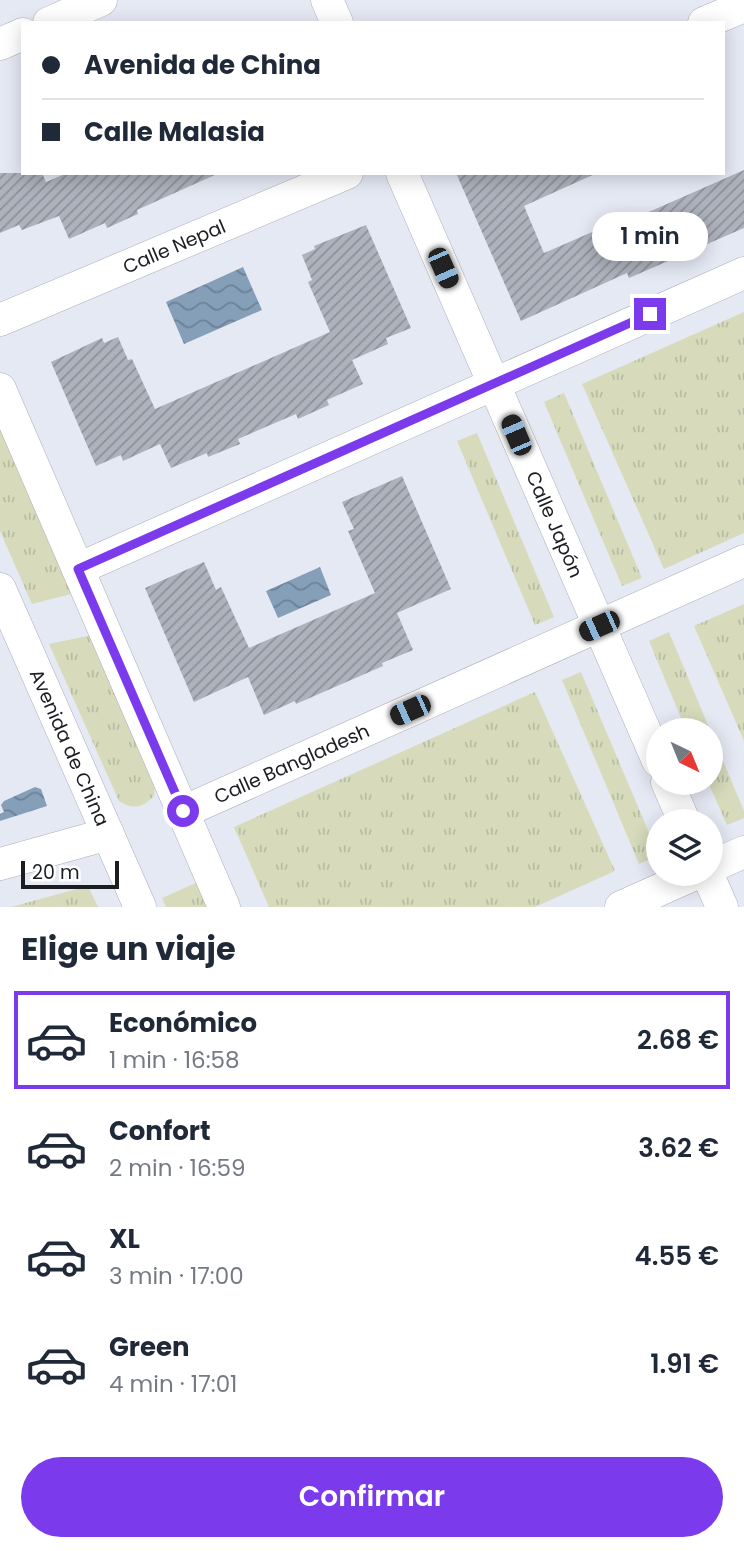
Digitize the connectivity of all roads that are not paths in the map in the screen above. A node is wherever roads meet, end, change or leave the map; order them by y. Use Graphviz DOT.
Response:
graph roads {
  1 [pos="100,0"];
  2 [pos="327,0"];
  3 [pos="744,6"];
  4 [pos="53,21"];
  5 [pos="336,21"];
  6 [pos="709,21"];
  7 [pos="21,35"];
  8 [pos="0,44"];
  9 [pos="342,175"];
  10 [pos="403,175"];
  11 [pos="744,273"];
  12 [pos="0,320"];
  13 [pos="494,384"];
  14 [pos="0,389"];
  15 [pos="744,561"];
  16 [pos="78,569"];
  17 [pos="0,589"];
  18 [pos="599,626"];
  19 [pos="646,734"];
  20 [pos="183,811"];
  21 [pos="108,834"];
  22 [pos="744,852"];
  23 [pos="723,861"];
  24 [pos="0,864"];
  25 [pos="668,886"];
  26 [pos="713,886"];
  27 [pos="140,907"];
  28 [pos="224,907"];
  29 [pos="621,907"];
  30 [pos="722,907"];
  1 -- 4 [label="street"];
  2 -- 5 [label="street"];
  3 -- 6 [label="street"];
  7 -- 8 [label="street"];
  9 -- 12 [label="street, Calle Nepal"];
  10 -- 13 [label="street, Calle Japón"];
  11 -- 13 [label="street"];
  13 -- 16 [label="street"];
  13 -- 18 [label="street, Calle Japón"];
  14 -- 16 [label="street"];
  15 -- 18 [label="street, Calle Bangladesh"];
  16 -- 20 [label="street"];
  17 -- 21 [label="street, Avenida de China"];
  18 -- 19 [label="street, Calle Japón"];
  18 -- 20 [label="street, Calle Bangladesh"];
  20 -- 28 [label="street"];
  21 -- 24 [label="street"];
  21 -- 27 [label="street, Avenida de China"];
  22 -- 23 [label="street"];
  25 -- 29 [label="street"];
  26 -- 30 [label="street"];
}
